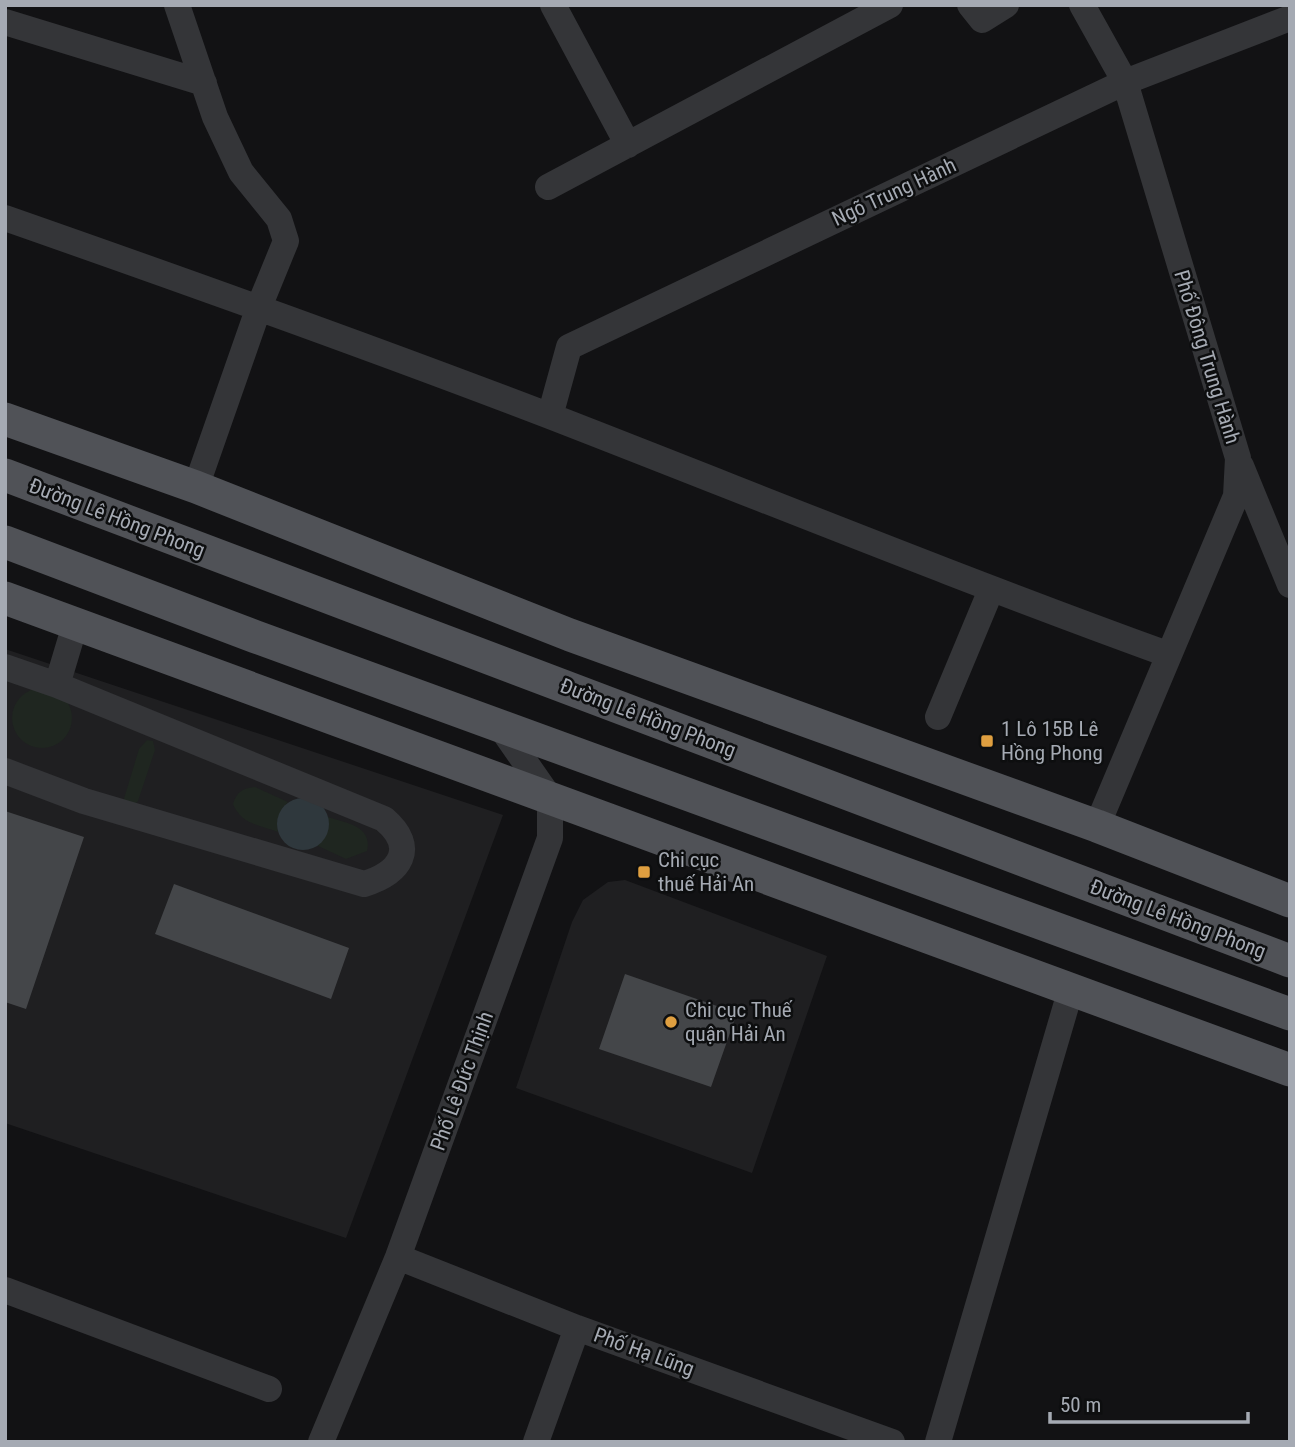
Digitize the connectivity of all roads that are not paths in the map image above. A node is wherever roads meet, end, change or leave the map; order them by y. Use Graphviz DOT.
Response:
graph roads {
  1 [pos="177,5"];
  2 [pos="553,5"];
  3 [pos="890,5"];
  4 [pos="970,5"];
  5 [pos="1006,5"];
  6 [pos="1082,5"];
  7 [pos="1290,18"];
  8 [pos="5,22"];
  9 [pos="1125,82"];
  10 [pos="204,83"];
  11 [pos="628,145"];
  12 [pos="548,187"];
  13 [pos="5,218"];
  14 [pos="259,307"];
  15 [pos="550,416"];
  16 [pos="5,419"];
  17 [pos="1238,458"];
  18 [pos="5,475"];
  19 [pos="196,487"];
  20 [pos="5,542"];
  21 [pos="1290,585"];
  22 [pos="991,590"];
  23 [pos="5,598"];
  24 [pos="75,625"];
  25 [pos="1167,654"];
  26 [pos="5,667"];
  27 [pos="57,685"];
  28 [pos="938,717"];
  29 [pos="500,726"];
  30 [pos="5,771"];
  31 [pos="550,798"];
  32 [pos="1097,826"];
  33 [pos="1290,901"];
  34 [pos="1290,961"];
  35 [pos="1071,989"];
  36 [pos="1290,1014"];
  37 [pos="1290,1070"];
  38 [pos="398,1257"];
  39 [pos="5,1290"];
  40 [pos="577,1328"];
  41 [pos="269,1389"];
  42 [pos="854,1435"];
  43 [pos="321,1442"];
  44 [pos="536,1442"];
  45 [pos="892,1442"];
  46 [pos="938,1442"];
  1 -- 10 [label="street"];
  2 -- 11 [label="street"];
  3 -- 11 [label="street"];
  4 -- 5 [label="street"];
  6 -- 9 [label="street, Phố Đông Trung Hành"];
  7 -- 9 [label="street, Ngõ Trung Hành"];
  8 -- 10 [label="street"];
  9 -- 15 [label="street, Ngõ Trung Hành"];
  9 -- 17 [label="street, Phố Đông Trung Hành"];
  10 -- 14 [label="street"];
  11 -- 12 [label="street"];
  13 -- 14 [label="street"];
  14 -- 15 [label="street"];
  14 -- 19 [label="street"];
  15 -- 22 [label="street"];
  16 -- 19 [label="main road"];
  17 -- 21 [label="street"];
  17 -- 25 [label="street, Phố Đông Trung Hành"];
  18 -- 34 [label="main road, Đường Lê Hồng Phong"];
  19 -- 32 [label="main road"];
  20 -- 29 [label="main road"];
  22 -- 25 [label="street"];
  22 -- 28 [label="street"];
  23 -- 24 [label="main road"];
  24 -- 27 [label="street"];
  24 -- 31 [label="main road"];
  25 -- 32 [label="street, Phố Đông Trung Hành"];
  26 -- 27 [label="street"];
  27 -- 30 [label="street"];
  29 -- 31 [label="street"];
  29 -- 36 [label="main road"];
  31 -- 35 [label="main road"];
  31 -- 38 [label="street, Phố Lê Đức Thịnh"];
  32 -- 33 [label="main road"];
  35 -- 37 [label="main road"];
  35 -- 46 [label="street"];
  38 -- 40 [label="street, Phố Hạ Lũng"];
  38 -- 43 [label="street, Phố Lê Đức Thịnh"];
  39 -- 41 [label="street"];
  40 -- 42 [label="street, Phố Hạ Lũng"];
  40 -- 44 [label="street"];
  42 -- 45 [label="street, Phố Hạ Lũng"];
}
